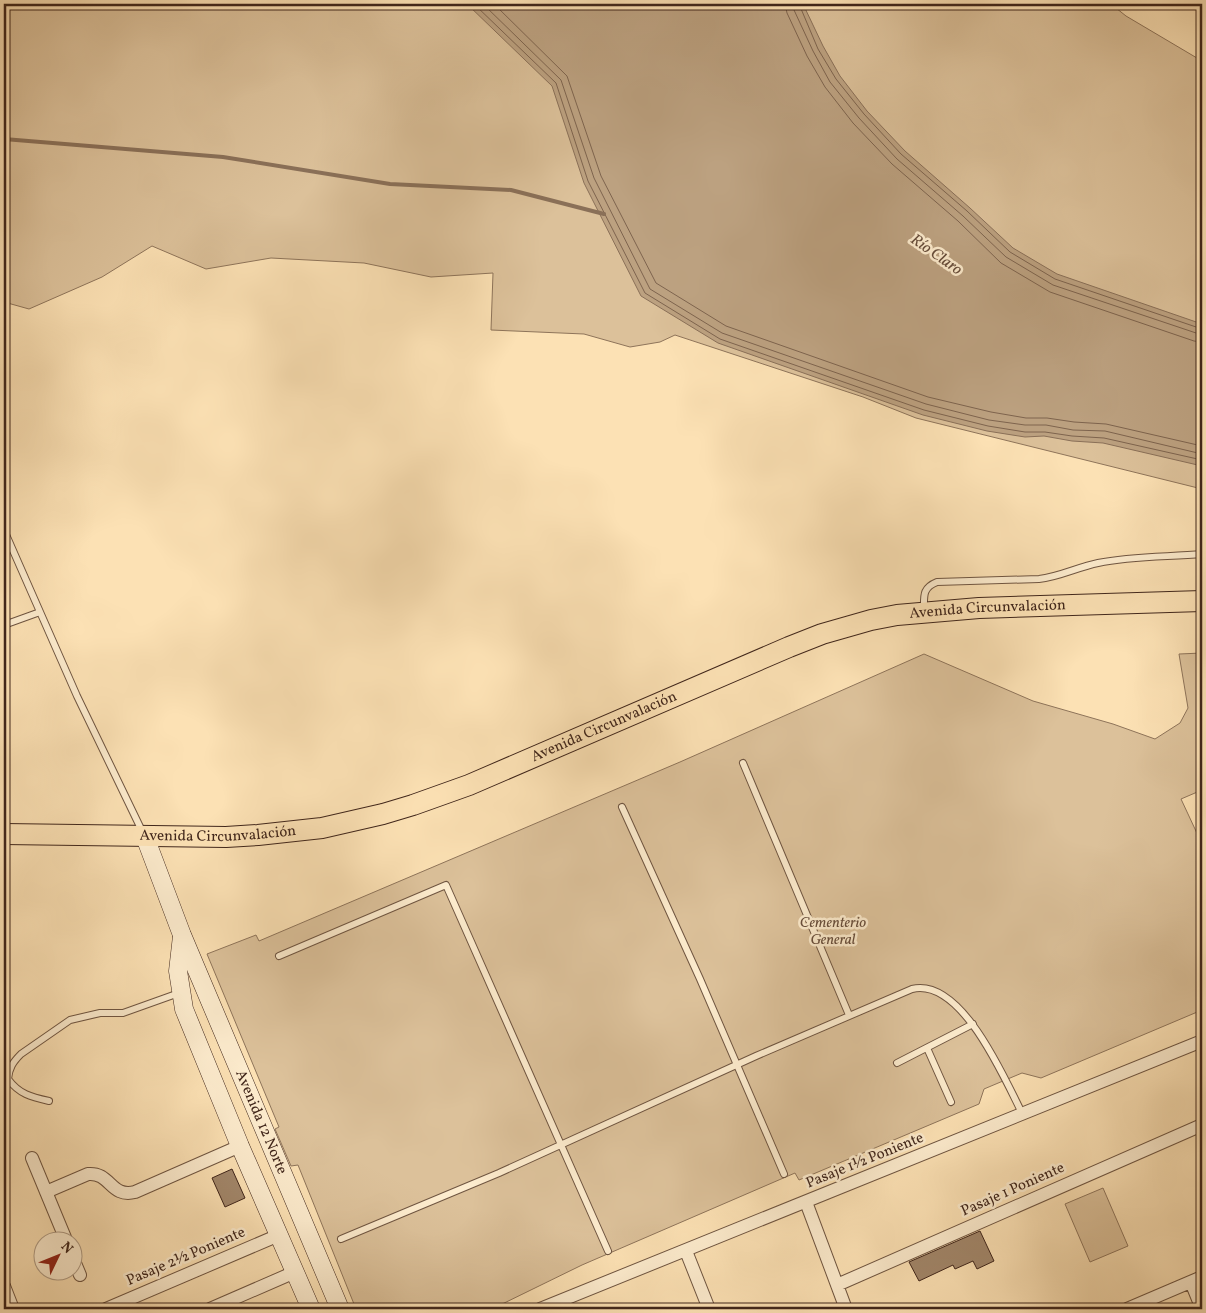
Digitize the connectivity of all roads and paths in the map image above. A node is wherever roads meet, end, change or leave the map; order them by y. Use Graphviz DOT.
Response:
graph roads {
  1 [pos="4,530"];
  2 [pos="1202,554"];
  3 [pos="1202,601"];
  4 [pos="40,612"];
  5 [pos="924,612"];
  6 [pos="4,625"];
  7 [pos="743,763"];
  8 [pos="622,807"];
  9 [pos="4,834"];
  10 [pos="145,837"];
  11 [pos="182,935"];
  12 [pos="279,956"];
  13 [pos="180,992"];
  14 [pos="849,1015"];
  15 [pos="973,1024"];
  16 [pos="1202,1041"];
  17 [pos="927,1048"];
  18 [pos="896,1063"];
  19 [pos="737,1064"];
  20 [pos="247,1090"];
  21 [pos="221,1100"];
  22 [pos="49,1101"];
  23 [pos="951,1102"];
  24 [pos="1022,1115"];
  25 [pos="1202,1125"];
  26 [pos="561,1144"];
  27 [pos="240,1146"];
  28 [pos="32,1158"];
  29 [pos="784,1174"];
  30 [pos="46,1192"];
  31 [pos="806,1202"];
  32 [pos="62,1230"];
  33 [pos="279,1236"];
  34 [pos="340,1239"];
  35 [pos="608,1251"];
  36 [pos="686,1251"];
  37 [pos="295,1272"];
  38 [pos="1196,1280"];
  39 [pos="837,1285"];
  40 [pos="4,1286"];
  41 [pos="571,1304"];
  42 [pos="14,1309"];
  43 [pos="106,1309"];
  44 [pos="210,1309"];
  45 [pos="311,1309"];
  46 [pos="340,1309"];
  47 [pos="540,1309"];
  48 [pos="709,1309"];
  49 [pos="846,1309"];
  50 [pos="1127,1309"];
  51 [pos="1202,1309"];
  1 -- 4 [label="lane"];
  2 -- 5 [label="lane"];
  3 -- 5 [label="main road, Avenida Circunvalación"];
  4 -- 6 [label="lane"];
  4 -- 10 [label="lane"];
  5 -- 10 [label="main road, Avenida Circunvalación"];
  7 -- 14 [label="lane"];
  8 -- 19 [label="lane"];
  9 -- 10 [label="main road, Avenida Circunvalación"];
  10 -- 11 [label="main road, Avenida 12 Norte"];
  11 -- 13 [label="main road, Avenida 12 Norte"];
  11 -- 20 [label="main road, Avenida 12 Norte"];
  12 -- 26 [label="lane"];
  13 -- 21 [label="main road, Avenida 12 Norte"];
  13 -- 22 [label="lane"];
  14 -- 15 [label="lane"];
  14 -- 19 [label="lane"];
  15 -- 17 [label="lane"];
  15 -- 24 [label="lane"];
  16 -- 24 [label="street, Pasaje 1½ Poniente"];
  17 -- 18 [label="lane"];
  17 -- 23 [label="lane"];
  19 -- 26 [label="lane"];
  19 -- 29 [label="lane"];
  20 -- 21 [label="main road"];
  20 -- 46 [label="main road, Avenida 12 Norte"];
  21 -- 27 [label="main road, Avenida 12 Norte"];
  24 -- 31 [label="street, Pasaje 1½ Poniente"];
  25 -- 39 [label="street, Pasaje 1 Poniente"];
  26 -- 34 [label="lane"];
  26 -- 35 [label="lane"];
  27 -- 30 [label="street"];
  27 -- 33 [label="main road, Avenida 12 Norte"];
  28 -- 30 [label="street"];
  30 -- 32 [label="street"];
  31 -- 36 [label="street, Pasaje 1½ Poniente"];
  31 -- 39 [label="street"];
  33 -- 37 [label="main road, Avenida 12 Norte"];
  33 -- 43 [label="street, Pasaje 2½ Poniente"];
  36 -- 41 [label="street, Pasaje 1½ Poniente"];
  36 -- 48 [label="street"];
  37 -- 44 [label="street"];
  37 -- 45 [label="main road, Avenida 12 Norte"];
  38 -- 50 [label="street"];
  38 -- 51 [label="street"];
  39 -- 49 [label="street"];
  40 -- 42 [label="street"];
  41 -- 47 [label="street, Pasaje 1½ Poniente"];
}
